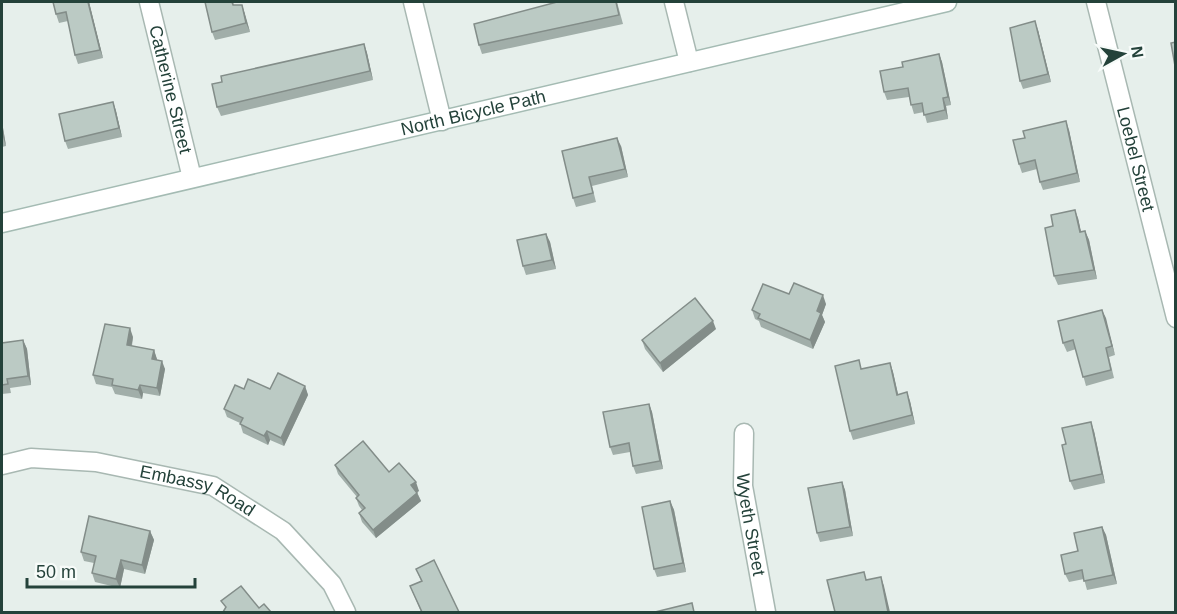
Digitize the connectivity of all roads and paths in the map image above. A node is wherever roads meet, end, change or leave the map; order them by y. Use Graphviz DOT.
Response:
graph roads {
  1 [pos="149,2"];
  2 [pos="413,2"];
  3 [pos="674,2"];
  4 [pos="944,2"];
  5 [pos="1096,2"];
  6 [pos="689,62"];
  7 [pos="442,121"];
  8 [pos="192,178"];
  9 [pos="2,223"];
  10 [pos="1176,318"];
  11 [pos="744,433"];
  12 [pos="2,465"];
  13 [pos="346,612"];
  14 [pos="766,612"];
  1 -- 8 [label="street, Catherine Street"];
  2 -- 7 [label="street"];
  3 -- 6 [label="street"];
  4 -- 6 [label="street, North Bicycle Path"];
  5 -- 10 [label="street, Loebel Street"];
  6 -- 7 [label="street, North Bicycle Path"];
  7 -- 8 [label="street, North Bicycle Path"];
  8 -- 9 [label="street, North Bicycle Path"];
  11 -- 14 [label="street, Wyeth Street"];
  12 -- 13 [label="street, Embassy Road"];
}
